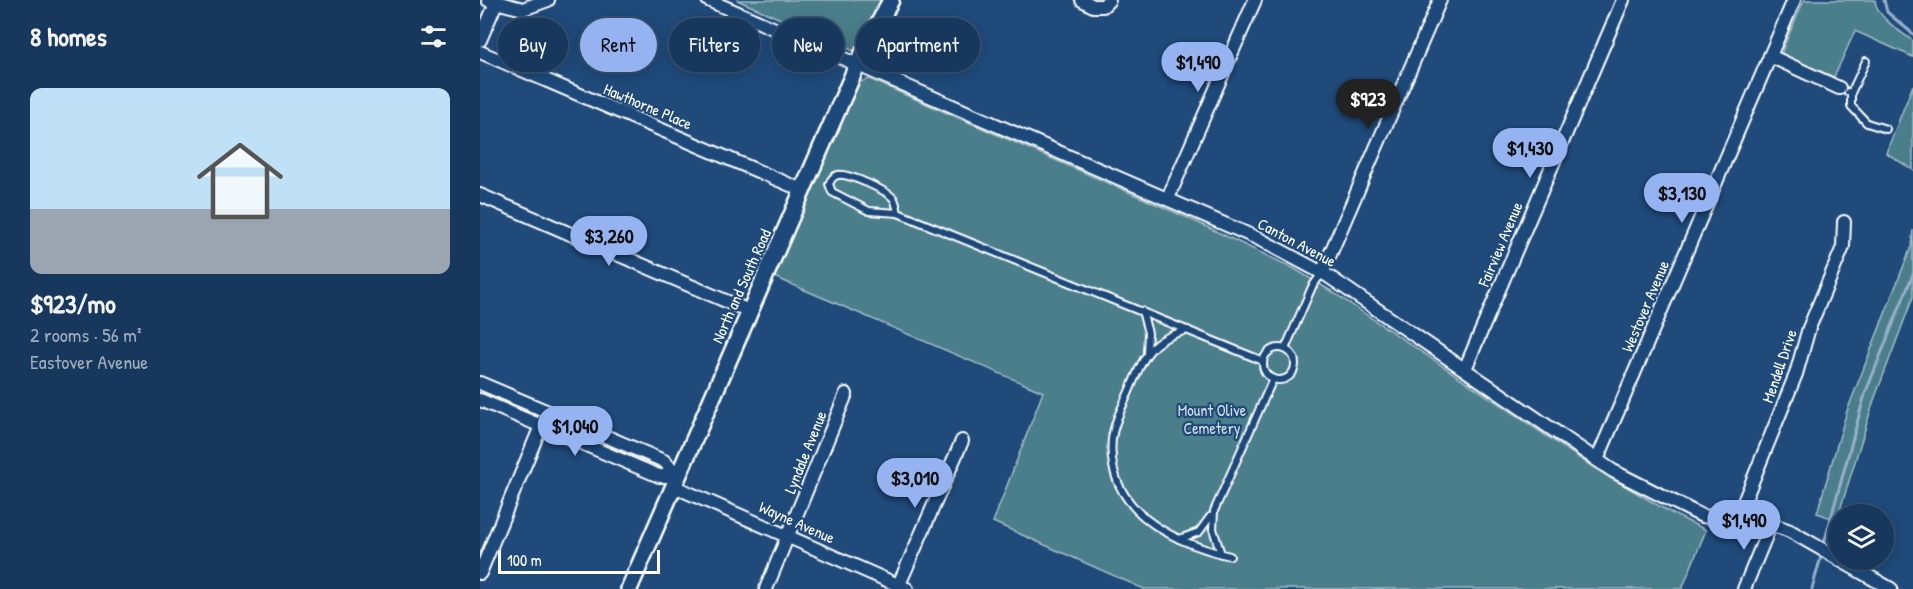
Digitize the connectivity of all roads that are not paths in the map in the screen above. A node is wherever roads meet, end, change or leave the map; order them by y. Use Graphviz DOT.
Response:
graph roads {
  1 [pos="548,0"];
  2 [pos="708,0"];
  3 [pos="891,0"];
  4 [pos="1082,0"];
  5 [pos="1109,0"];
  6 [pos="1255,0"];
  7 [pos="1440,0"];
  8 [pos="1623,0"];
  9 [pos="1794,0"];
  10 [pos="492,2"];
  11 [pos="882,18"];
  12 [pos="480,39"];
  13 [pos="480,52"];
  14 [pos="1770,56"];
  15 [pos="1866,61"];
  16 [pos="856,62"];
  17 [pos="856,68"];
  18 [pos="879,72"];
  19 [pos="1845,91"];
  20 [pos="1886,129"];
  21 [pos="802,190"];
  22 [pos="480,195"];
  23 [pos="1168,198"];
  24 [pos="898,213"];
  25 [pos="1844,222"];
  26 [pos="1322,273"];
  27 [pos="1142,311"];
  28 [pos="749,312"];
  29 [pos="1189,330"];
  30 [pos="1285,349"];
  31 [pos="1146,353"];
  32 [pos="1263,361"];
  33 [pos="1465,369"];
  34 [pos="1273,379"];
  35 [pos="480,384"];
  36 [pos="846,394"];
  37 [pos="480,400"];
  38 [pos="547,411"];
  39 [pos="541,426"];
  40 [pos="962,441"];
  41 [pos="1597,460"];
  42 [pos="675,481"];
  43 [pos="1214,511"];
  44 [pos="1737,519"];
  45 [pos="1771,524"];
  46 [pos="789,536"];
  47 [pos="1178,539"];
  48 [pos="1828,552"];
  49 [pos="1221,554"];
  50 [pos="1230,556"];
  51 [pos="1859,570"];
  52 [pos="480,573"];
  53 [pos="901,588"];
  54 [pos="629,589"];
  55 [pos="766,589"];
  56 [pos="1744,589"];
  57 [pos="1891,589"];
  1 -- 10 [label="street"];
  2 -- 16 [label="street, Canton Avenue"];
  3 -- 11 [label="street, North and South Road"];
  4 -- 5 [label="street"];
  6 -- 23 [label="street"];
  7 -- 26 [label="street"];
  8 -- 33 [label="street, Fairview Avenue"];
  9 -- 14 [label="street, Westover Avenue"];
  10 -- 12 [label="street"];
  13 -- 21 [label="street, Hawthorne Place"];
  14 -- 19 [label="street"];
  14 -- 41 [label="street, Westover Avenue"];
  15 -- 19 [label="lane"];
  17 -- 21 [label="street, North and South Road"];
  18 -- 23 [label="street, Canton Avenue"];
  19 -- 20 [label="lane"];
  21 -- 28 [label="street, North and South Road"];
  22 -- 28 [label="street"];
  23 -- 26 [label="street, Canton Avenue"];
  24 -- 24 [label="lane"];
  24 -- 27 [label="lane"];
  25 -- 44 [label="street, Mendell Drive"];
  26 -- 30 [label="lane"];
  26 -- 33 [label="street, Canton Avenue"];
  27 -- 29 [label="lane"];
  27 -- 31 [label="lane"];
  28 -- 42 [label="street, North and South Road"];
  29 -- 31 [label="lane"];
  29 -- 32 [label="lane"];
  30 -- 32 [label="lane"];
  30 -- 34 [label="lane"];
  31 -- 47 [label="lane"];
  32 -- 34 [label="lane"];
  33 -- 41 [label="street, Canton Avenue"];
  34 -- 43 [label="lane"];
  35 -- 38 [label="street, Wayne Avenue"];
  36 -- 46 [label="street, Lyndale Avenue"];
  37 -- 39 [label="street, Wayne Avenue"];
  38 -- 39 [label="street"];
  38 -- 42 [label="street, Wayne Avenue"];
  39 -- 42 [label="street, Wayne Avenue"];
  39 -- 52 [label="street"];
  40 -- 53 [label="street"];
  41 -- 44 [label="street, Canton Avenue"];
  42 -- 46 [label="street, Wayne Avenue"];
  42 -- 54 [label="street, North and South Road"];
  43 -- 47 [label="lane"];
  43 -- 49 [label="lane"];
  44 -- 45 [label="street, Canton Avenue"];
  45 -- 48 [label="street, Canton Avenue"];
  45 -- 56 [label="street"];
  46 -- 53 [label="street, Wayne Avenue"];
  46 -- 55 [label="street, Lyndale Avenue"];
  47 -- 49 [label="lane"];
  49 -- 50 [label="lane"];
  51 -- 57 [label="street, Canton Avenue"];
}
